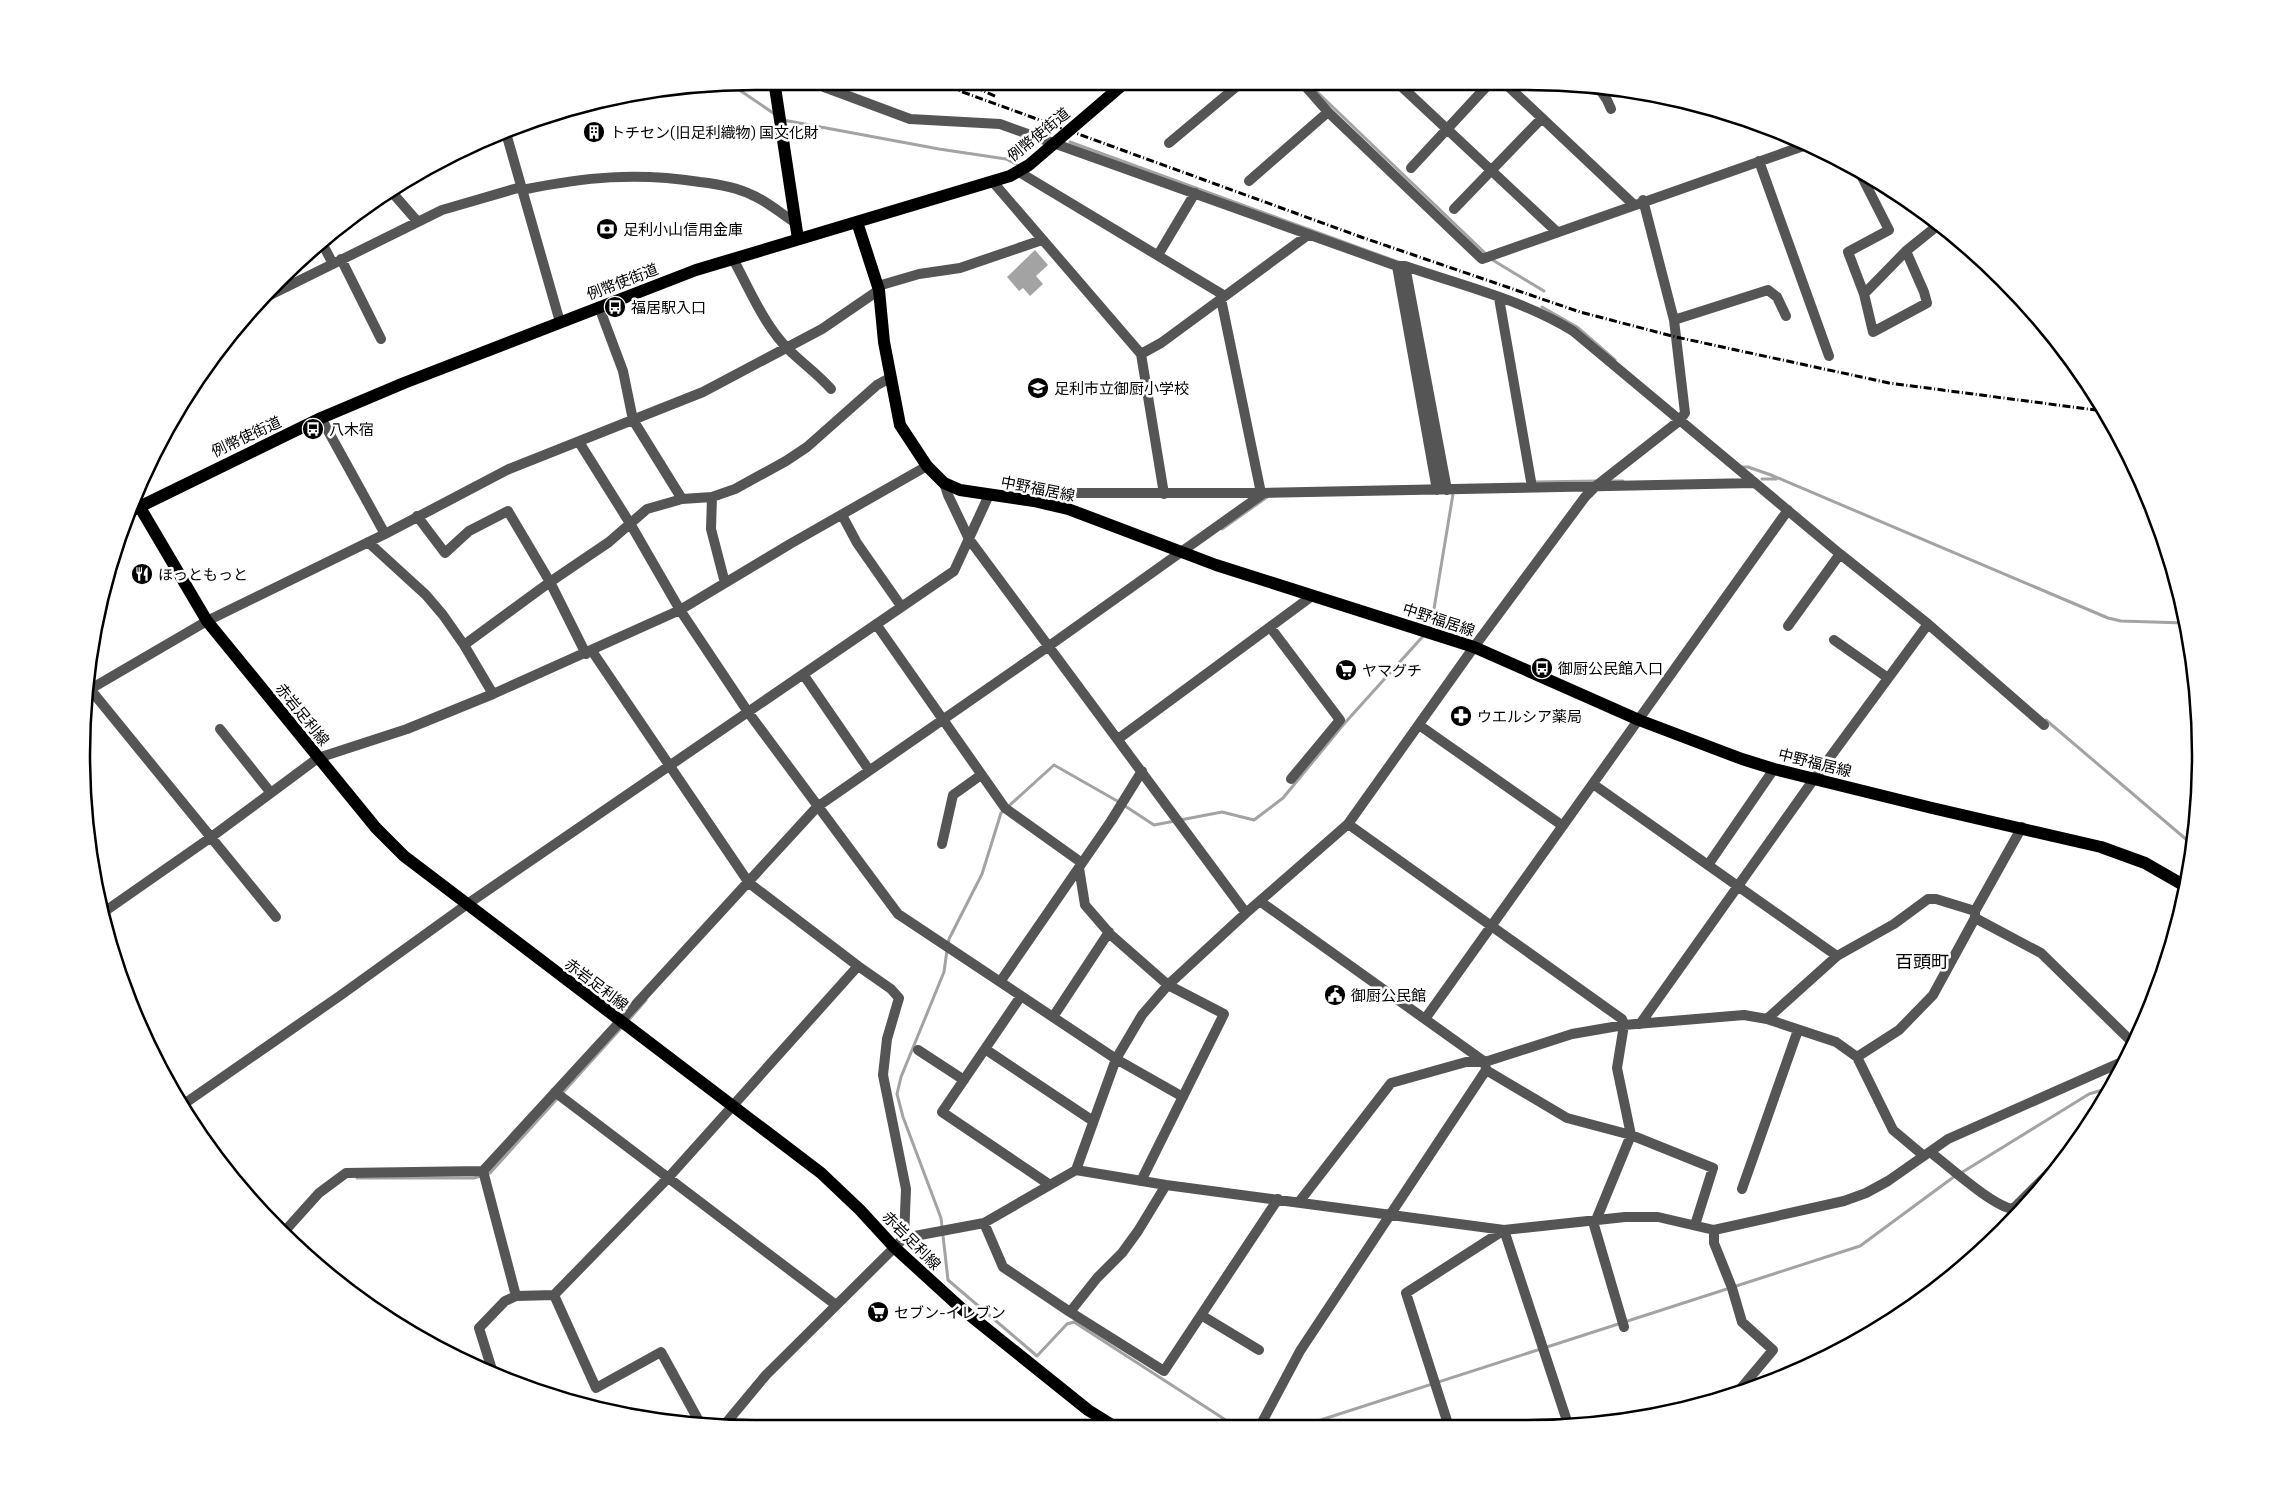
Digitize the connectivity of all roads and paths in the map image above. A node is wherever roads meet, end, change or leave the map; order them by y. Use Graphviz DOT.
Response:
graph roads {
  1 [pos="776,90"];
  2 [pos="832,90"];
  3 [pos="1116,90"];
  4 [pos="1232,90"];
  5 [pos="1309,90"];
  6 [pos="1405,90"];
  7 [pos="1483,90"];
  8 [pos="1512,90"];
  9 [pos="1603,95"];
  10 [pos="1611,109"];
  11 [pos="1328,112"];
  12 [pos="1542,118"];
  13 [pos="1446,130"];
  14 [pos="507,138"];
  15 [pos="1169,143"];
  16 [pos="1053,144"];
  17 [pos="1797,148"];
  18 [pos="1759,161"];
  19 [pos="1411,168"];
  20 [pos="1019,172"];
  21 [pos="1492,172"];
  22 [pos="1249,181"];
  23 [pos="993,182"];
  24 [pos="1864,182"];
  25 [pos="521,188"];
  26 [pos="1195,194"];
  27 [pos="395,196"];
  28 [pos="1638,202"];
  29 [pos="1454,209"];
  30 [pos="417,221"];
  31 [pos="794,222"];
  32 [pos="856,222"];
  33 [pos="1934,229"];
  34 [pos="1557,232"];
  35 [pos="1308,235"];
  36 [pos="798,239"];
  37 [pos="1042,240"];
  38 [pos="326,247"];
  39 [pos="1906,251"];
  40 [pos="1158,255"];
  41 [pos="733,259"];
  42 [pos="337,262"];
  43 [pos="1401,266"];
  44 [pos="878,288"];
  45 [pos="281,289"];
  46 [pos="1864,294"];
  47 [pos="1223,298"];
  48 [pos="1499,298"];
  49 [pos="599,307"];
  50 [pos="1786,316"];
  51 [pos="1674,320"];
  52 [pos="560,322"];
  53 [pos="381,339"];
  54 [pos="788,348"];
  55 [pos="1142,354"];
  56 [pos="1829,356"];
  57 [pos="890,378"];
  58 [pos="831,389"];
  59 [pos="321,418"];
  60 [pos="633,420"];
  61 [pos="1679,421"];
  62 [pos="578,442"];
  63 [pos="927,466"];
  64 [pos="944,483"];
  65 [pos="1754,483"];
  66 [pos="1596,486"];
  67 [pos="1532,488"];
  68 [pos="1442,490"];
  69 [pos="1262,493"];
  70 [pos="1164,494"];
  71 [pos="989,495"];
  72 [pos="712,497"];
  73 [pos="682,499"];
  74 [pos="1034,501"];
  75 [pos="140,503"];
  76 [pos="1788,510"];
  77 [pos="137,511"];
  78 [pos="842,515"];
  79 [pos="417,516"];
  80 [pos="631,526"];
  81 [pos="385,534"];
  82 [pos="969,539"];
  83 [pos="368,542"];
  84 [pos="1181,553"];
  85 [pos="1840,554"];
  86 [pos="550,582"];
  87 [pos="725,583"];
  88 [pos="1312,596"];
  89 [pos="902,606"];
  90 [pos="680,610"];
  91 [pos="207,621"];
  92 [pos="876,624"];
  93 [pos="1928,624"];
  94 [pos="1788,626"];
  95 [pos="1270,627"];
  96 [pos="1834,640"];
  97 [pos="464,644"];
  98 [pos="1050,646"];
  99 [pos="1474,647"];
  100 [pos="589,652"];
  101 [pos="803,674"];
  102 [pos="1888,678"];
  103 [pos="94,687"];
  104 [pos="492,694"];
  105 [pos="93,696"];
  106 [pos="748,712"];
  107 [pos="942,719"];
  108 [pos="1639,720"];
  109 [pos="1419,725"];
  110 [pos="2044,725"];
  111 [pos="220,728"];
  112 [pos="1118,739"];
  113 [pos="318,758"];
  114 [pos="670,766"];
  115 [pos="1774,769"];
  116 [pos="869,770"];
  117 [pos="1142,771"];
  118 [pos="981,775"];
  119 [pos="1291,779"];
  120 [pos="1814,779"];
  121 [pos="1593,784"];
  122 [pos="271,793"];
  123 [pos="817,807"];
  124 [pos="1348,824"];
  125 [pos="1563,826"];
  126 [pos="2022,827"];
  127 [pos="210,838"];
  128 [pos="942,844"];
  129 [pos="1080,865"];
  130 [pos="1708,865"];
  131 [pos="749,883"];
  132 [pos="2179,883"];
  133 [pos="1739,886"];
  134 [pos="1260,902"];
  135 [pos="466,905"];
  136 [pos="109,909"];
  137 [pos="1246,913"];
  138 [pos="1975,914"];
  139 [pos="276,917"];
  140 [pos="1491,927"];
  141 [pos="1109,932"];
  142 [pos="1837,956"];
  143 [pos="858,966"];
  144 [pos="1000,982"];
  145 [pos="1168,986"];
  146 [pos="1021,996"];
  147 [pos="1053,1018"];
  148 [pos="1768,1019"];
  149 [pos="1425,1020"];
  150 [pos="620,1022"];
  151 [pos="1640,1024"];
  152 [pos="1624,1025"];
  153 [pos="1798,1030"];
  154 [pos="2128,1038"];
  155 [pos="985,1049"];
  156 [pos="918,1050"];
  157 [pos="1857,1057"];
  158 [pos="1116,1060"];
  159 [pos="2115,1065"];
  160 [pos="1485,1066"];
  161 [pos="964,1080"];
  162 [pos="555,1092"];
  163 [pos="1183,1097"];
  164 [pos="188,1101"];
  165 [pos="732,1106"];
  166 [pos="1093,1121"];
  167 [pos="1630,1136"];
  168 [pos="1927,1154"];
  169 [pos="1076,1170"];
  170 [pos="483,1171"];
  171 [pos="668,1178"];
  172 [pos="1141,1181"];
  173 [pos="1166,1185"];
  174 [pos="1050,1186"];
  175 [pos="1742,1189"];
  176 [pos="1278,1199"];
  177 [pos="1299,1202"];
  178 [pos="2012,1209"];
  179 [pos="1392,1215"];
  180 [pos="1596,1221"];
  181 [pos="984,1223"];
  182 [pos="1695,1225"];
  183 [pos="288,1228"];
  184 [pos="1504,1230"];
  185 [pos="1714,1230"];
  186 [pos="904,1238"];
  187 [pos="894,1247"];
  188 [pos="554,1295"];
  189 [pos="516,1296"];
  190 [pos="836,1305"];
  191 [pos="1070,1312"];
  192 [pos="1201,1316"];
  193 [pos="1623,1323"];
  194 [pos="1259,1350"];
  195 [pos="490,1364"];
  196 [pos="1744,1384"];
  197 [pos="697,1417"];
  198 [pos="729,1419"];
  199 [pos="1566,1419"];
  200 [pos="1104,1420"];
  201 [pos="1263,1420"];
  202 [pos="1447,1420"];
  1 -- 31 [label="main road"];
  2 -- 16 [label="street"];
  3 -- 16 [label="main road, 例幣使街道"];
  4 -- 15 [label="street"];
  5 -- 11 [label="street"];
  6 -- 13 [label="street"];
  7 -- 13 [label="street"];
  8 -- 12 [label="street"];
  9 -- 10 [label="street"];
  11 -- 22 [label="street"];
  11 -- 34 [label="street"];
  12 -- 21 [label="street"];
  12 -- 28 [label="street"];
  13 -- 19 [label="street"];
  13 -- 21 [label="street"];
  14 -- 25 [label="street"];
  16 -- 20 [label="main road, 例幣使街道"];
  16 -- 26 [label="street"];
  17 -- 18 [label="street"];
  18 -- 28 [label="street"];
  18 -- 56 [label="street"];
  20 -- 23 [label="main road, 例幣使街道"];
  20 -- 40 [label="street"];
  21 -- 29 [label="street"];
  21 -- 34 [label="street"];
  23 -- 32 [label="main road, 例幣使街道"];
  23 -- 37 [label="street"];
  24 -- 46 [label="street"];
  25 -- 30 [label="street"];
  25 -- 31 [label="street"];
  25 -- 52 [label="street"];
  26 -- 35 [label="street"];
  26 -- 40 [label="street"];
  27 -- 30 [label="street"];
  28 -- 34 [label="street"];
  28 -- 51 [label="street"];
  30 -- 42 [label="street"];
  31 -- 36 [label="main road"];
  32 -- 36 [label="main road, 例幣使街道"];
  32 -- 44 [label="main road, 中野福居線"];
  33 -- 39 [label="street"];
  35 -- 43 [label="street"];
  35 -- 47 [label="street"];
  36 -- 41 [label="main road, 例幣使街道"];
  37 -- 44 [label="street"];
  37 -- 55 [label="street"];
  38 -- 42 [label="street"];
  39 -- 46 [label="street"];
  39 -- 46 [label="street"];
  40 -- 47 [label="street"];
  41 -- 49 [label="main road, 例幣使街道"];
  41 -- 54 [label="street"];
  42 -- 45 [label="street"];
  42 -- 53 [label="street"];
  43 -- 48 [label="street"];
  43 -- 68 [label="street"];
  44 -- 54 [label="street"];
  44 -- 57 [label="main road, 中野福居線"];
  47 -- 55 [label="street"];
  47 -- 69 [label="street"];
  48 -- 61 [label="street"];
  48 -- 67 [label="street"];
  49 -- 52 [label="main road, 例幣使街道"];
  49 -- 60 [label="street"];
  50 -- 51 [label="street"];
  51 -- 61 [label="street"];
  52 -- 59 [label="main road, 例幣使街道"];
  54 -- 58 [label="street"];
  54 -- 60 [label="street"];
  55 -- 70 [label="street"];
  57 -- 63 [label="main road, 中野福居線"];
  57 -- 72 [label="street"];
  59 -- 75 [label="main road, 例幣使街道"];
  59 -- 81 [label="street"];
  60 -- 62 [label="street"];
  60 -- 73 [label="street"];
  61 -- 65 [label="street"];
  61 -- 66 [label="street"];
  62 -- 79 [label="street"];
  62 -- 80 [label="street"];
  63 -- 64 [label="main road, 中野福居線"];
  63 -- 78 [label="street"];
  64 -- 71 [label="main road, 中野福居線"];
  64 -- 82 [label="street"];
  65 -- 66 [label="street"];
  65 -- 76 [label="street"];
  66 -- 67 [label="street"];
  66 -- 99 [label="street"];
  67 -- 68 [label="street"];
  68 -- 69 [label="street"];
  69 -- 70 [label="street"];
  69 -- 84 [label="street"];
  70 -- 74 [label="street"];
  71 -- 74 [label="main road, 中野福居線"];
  71 -- 82 [label="street"];
  72 -- 73 [label="street"];
  72 -- 87 [label="street"];
  73 -- 80 [label="street"];
  74 -- 84 [label="main road, 中野福居線"];
  76 -- 85 [label="street"];
  76 -- 108 [label="street"];
  77 -- 91 [label="main road, 赤岩足利線"];
  78 -- 87 [label="street"];
  78 -- 89 [label="street"];
  79 -- 81 [label="street"];
  79 -- 86 [label="street"];
  80 -- 86 [label="street"];
  80 -- 90 [label="street"];
  81 -- 83 [label="street"];
  82 -- 89 [label="street"];
  82 -- 98 [label="street"];
  83 -- 91 [label="street"];
  83 -- 97 [label="street"];
  84 -- 88 [label="main road, 中野福居線"];
  84 -- 98 [label="street"];
  85 -- 93 [label="street"];
  85 -- 94 [label="street"];
  86 -- 97 [label="street"];
  86 -- 100 [label="street"];
  87 -- 90 [label="street"];
  88 -- 95 [label="street"];
  88 -- 99 [label="main road, 中野福居線"];
  89 -- 92 [label="street"];
  90 -- 100 [label="street"];
  90 -- 106 [label="street"];
  91 -- 103 [label="street"];
  91 -- 113 [label="main road, 赤岩足利線"];
  92 -- 101 [label="street"];
  92 -- 107 [label="street"];
  93 -- 102 [label="street"];
  93 -- 110 [label="street"];
  95 -- 112 [label="street"];
  95 -- 119 [label="street"];
  96 -- 102 [label="street"];
  97 -- 104 [label="street"];
  98 -- 107 [label="street"];
  98 -- 112 [label="street"];
  99 -- 108 [label="main road, 中野福居線"];
  99 -- 109 [label="street"];
  100 -- 104 [label="street"];
  100 -- 114 [label="street"];
  101 -- 106 [label="street"];
  101 -- 116 [label="street"];
  102 -- 120 [label="street"];
  104 -- 113 [label="street"];
  105 -- 127 [label="street"];
  106 -- 114 [label="street"];
  106 -- 123 [label="street"];
  107 -- 116 [label="street"];
  107 -- 118 [label="street"];
  108 -- 115 [label="main road, 中野福居線"];
  108 -- 121 [label="street"];
  109 -- 124 [label="street"];
  109 -- 125 [label="street"];
  111 -- 122 [label="street"];
  112 -- 117 [label="street"];
  113 -- 122 [label="street"];
  113 -- 135 [label="main road, 赤岩足利線"];
  114 -- 131 [label="street"];
  114 -- 135 [label="street"];
  115 -- 120 [label="main road, 中野福居線"];
  115 -- 130 [label="street"];
  116 -- 123 [label="street"];
  117 -- 129 [label="street"];
  117 -- 137 [label="street"];
  118 -- 128 [label="street"];
  118 -- 129 [label="street"];
  120 -- 126 [label="main road, 中野福居線"];
  120 -- 133 [label="street"];
  121 -- 125 [label="street"];
  121 -- 130 [label="street"];
  122 -- 127 [label="street"];
  123 -- 131 [label="street"];
  123 -- 144 [label="street"];
  124 -- 134 [label="street"];
  124 -- 140 [label="street"];
  125 -- 140 [label="street"];
  126 -- 132 [label="main road, 中野福居線"];
  126 -- 138 [label="street"];
  127 -- 136 [label="street"];
  127 -- 139 [label="street"];
  129 -- 141 [label="street"];
  129 -- 144 [label="street"];
  130 -- 133 [label="street"];
  131 -- 143 [label="street"];
  131 -- 150 [label="street"];
  133 -- 142 [label="street"];
  133 -- 151 [label="street"];
  134 -- 137 [label="street"];
  134 -- 149 [label="street"];
  135 -- 150 [label="main road, 赤岩足利線"];
  135 -- 164 [label="street"];
  137 -- 145 [label="street"];
  138 -- 142 [label="street"];
  138 -- 154 [label="street"];
  138 -- 157 [label="street"];
  140 -- 149 [label="street"];
  140 -- 152 [label="street"];
  141 -- 145 [label="street"];
  141 -- 147 [label="street"];
  142 -- 148 [label="street"];
  143 -- 165 [label="street"];
  143 -- 186 [label="street"];
  144 -- 146 [label="street"];
  145 -- 158 [label="street"];
  145 -- 163 [label="street"];
  146 -- 147 [label="street"];
  146 -- 155 [label="street"];
  147 -- 158 [label="street"];
  148 -- 151 [label="street"];
  148 -- 153 [label="street"];
  149 -- 160 [label="street"];
  150 -- 162 [label="street"];
  150 -- 165 [label="main road, 赤岩足利線"];
  151 -- 152 [label="street"];
  152 -- 160 [label="street"];
  152 -- 167 [label="street"];
  153 -- 157 [label="street"];
  153 -- 175 [label="street"];
  155 -- 161 [label="street"];
  155 -- 166 [label="street"];
  156 -- 161 [label="street"];
  157 -- 168 [label="street"];
  158 -- 163 [label="street"];
  158 -- 166 [label="street"];
  159 -- 168 [label="street"];
  160 -- 167 [label="street"];
  160 -- 177 [label="street"];
  160 -- 179 [label="street"];
  161 -- 174 [label="street"];
  162 -- 170 [label="street"];
  162 -- 171 [label="street"];
  163 -- 172 [label="street"];
  165 -- 171 [label="street"];
  165 -- 187 [label="main road, 赤岩足利線"];
  166 -- 169 [label="street"];
  167 -- 180 [label="street"];
  167 -- 182 [label="street"];
  168 -- 178 [label="street"];
  168 -- 185 [label="street"];
  169 -- 172 [label="street"];
  169 -- 174 [label="street"];
  170 -- 183 [label="street"];
  170 -- 189 [label="street"];
  171 -- 188 [label="street"];
  171 -- 190 [label="street"];
  172 -- 173 [label="street"];
  173 -- 176 [label="street"];
  173 -- 191 [label="street"];
  174 -- 181 [label="street"];
  176 -- 177 [label="street"];
  176 -- 192 [label="street"];
  177 -- 179 [label="street"];
  179 -- 184 [label="street"];
  179 -- 201 [label="street"];
  180 -- 182 [label="street"];
  180 -- 184 [label="street"];
  180 -- 193 [label="street"];
  181 -- 186 [label="street"];
  181 -- 191 [label="street"];
  182 -- 185 [label="street"];
  184 -- 199 [label="street"];
  184 -- 202 [label="street"];
  185 -- 196 [label="street"];
  186 -- 187 [label="street"];
  187 -- 190 [label="street"];
  187 -- 200 [label="main road, 赤岩足利線"];
  188 -- 189 [label="street"];
  188 -- 197 [label="street"];
  189 -- 195 [label="street"];
  190 -- 198 [label="street"];
  191 -- 192 [label="street"];
  192 -- 194 [label="street"];
}
